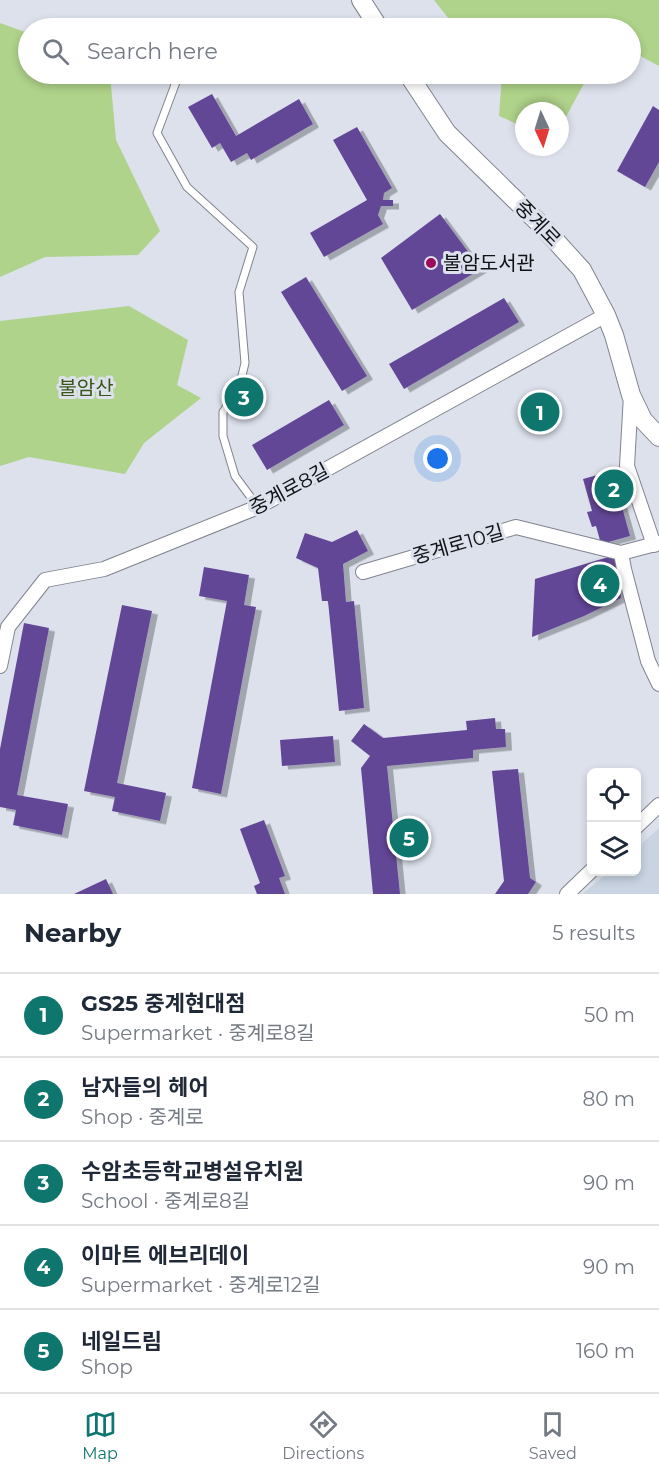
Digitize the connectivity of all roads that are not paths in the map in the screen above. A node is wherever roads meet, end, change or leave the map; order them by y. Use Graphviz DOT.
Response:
graph roads {
  1 [pos="361,0"];
  2 [pos="373,18"];
  3 [pos="175,84"];
  4 [pos="415,84"];
  5 [pos="606,315"];
  6 [pos="631,395"];
  7 [pos="659,437"];
  8 [pos="258,507"];
  9 [pos="657,544"];
  10 [pos="621,553"];
  11 [pos="363,572"];
  12 [pos="0,666"];
  13 [pos="659,684"];
  14 [pos="659,805"];
  15 [pos="641,822"];
  16 [pos="587,874"];
  17 [pos="567,894"];
  1 -- 2 [label="street"];
  3 -- 8 [label="lane"];
  4 -- 5 [label="street, 중계로"];
  5 -- 6 [label="street, 중계로"];
  5 -- 8 [label="street, 중계로8길"];
  6 -- 7 [label="street, 중계로"];
  6 -- 9 [label="street, 중계로"];
  8 -- 12 [label="street, 중계로8길"];
  9 -- 10 [label="street, 중계로10길"];
  10 -- 11 [label="street, 중계로10길"];
  10 -- 13 [label="street"];
  14 -- 15 [label="street"];
  16 -- 17 [label="street"];
}
